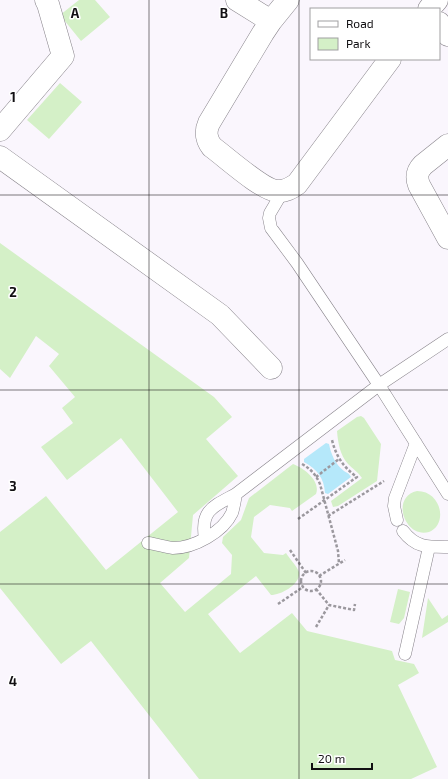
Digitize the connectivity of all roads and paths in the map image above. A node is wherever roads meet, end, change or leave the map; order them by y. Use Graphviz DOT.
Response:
graph roads {
  1 [pos="46,0"];
  2 [pos="238,0"];
  3 [pos="288,0"];
  4 [pos="437,0"];
  5 [pos="430,8"];
  6 [pos="271,22"];
  7 [pos="440,25"];
  8 [pos="448,35"];
  9 [pos="389,60"];
  10 [pos="0,130"];
  11 [pos="448,145"];
  12 [pos="0,157"];
  13 [pos="283,191"];
  14 [pos="448,238"];
  15 [pos="448,339"];
  16 [pos="271,368"];
  17 [pos="379,385"];
  18 [pos="329,424"];
  19 [pos="416,443"];
  20 [pos="285,457"];
  21 [pos="338,460"];
  22 [pos="407,467"];
  23 [pos="318,476"];
  24 [pos="236,494"];
  25 [pos="448,494"];
  26 [pos="324,501"];
  27 [pos="328,516"];
  28 [pos="298,519"];
  29 [pos="397,520"];
  30 [pos="403,531"];
  31 [pos="205,538"];
  32 [pos="148,543"];
  33 [pos="428,547"];
  34 [pos="448,547"];
  35 [pos="290,550"];
  36 [pos="345,560"];
  37 [pos="340,564"];
  38 [pos="306,573"];
  39 [pos="319,576"];
  40 [pos="303,586"];
  41 [pos="316,589"];
  42 [pos="278,604"];
  43 [pos="355,604"];
  44 [pos="329,605"];
  45 [pos="316,627"];
  46 [pos="405,654"];
  1 -- 10 [label="street"];
  2 -- 6 [label="street"];
  3 -- 6 [label="street"];
  4 -- 5 [label="street"];
  6 -- 13 [label="street"];
  7 -- 8 [label="street"];
  9 -- 13 [label="street"];
  11 -- 14 [label="street"];
  12 -- 16 [label="street"];
  13 -- 17 [label="lane"];
  15 -- 17 [label="lane"];
  17 -- 18 [label="lane"];
  17 -- 19 [label="lane"];
  18 -- 20 [label="lane"];
  18 -- 21 [label="path"];
  19 -- 22 [label="lane"];
  19 -- 25 [label="lane"];
  20 -- 23 [label="path"];
  20 -- 24 [label="lane"];
  21 -- 23 [label="path"];
  21 -- 26 [label="path"];
  22 -- 27 [label="path"];
  22 -- 29 [label="lane"];
  23 -- 26 [label="path"];
  24 -- 31 [label="lane"];
  24 -- 31 [label="lane"];
  26 -- 27 [label="path"];
  26 -- 28 [label="path"];
  27 -- 37 [label="path"];
  30 -- 33 [label="lane"];
  31 -- 32 [label="lane"];
  33 -- 34 [label="lane"];
  33 -- 46 [label="lane"];
  35 -- 38 [label="path"];
  36 -- 37 [label="path"];
  37 -- 39 [label="path"];
  38 -- 39 [label="path"];
  38 -- 40 [label="path"];
  39 -- 41 [label="path"];
  40 -- 41 [label="path"];
  40 -- 42 [label="path"];
  41 -- 44 [label="path"];
  43 -- 44 [label="path"];
  44 -- 45 [label="path"];
}
